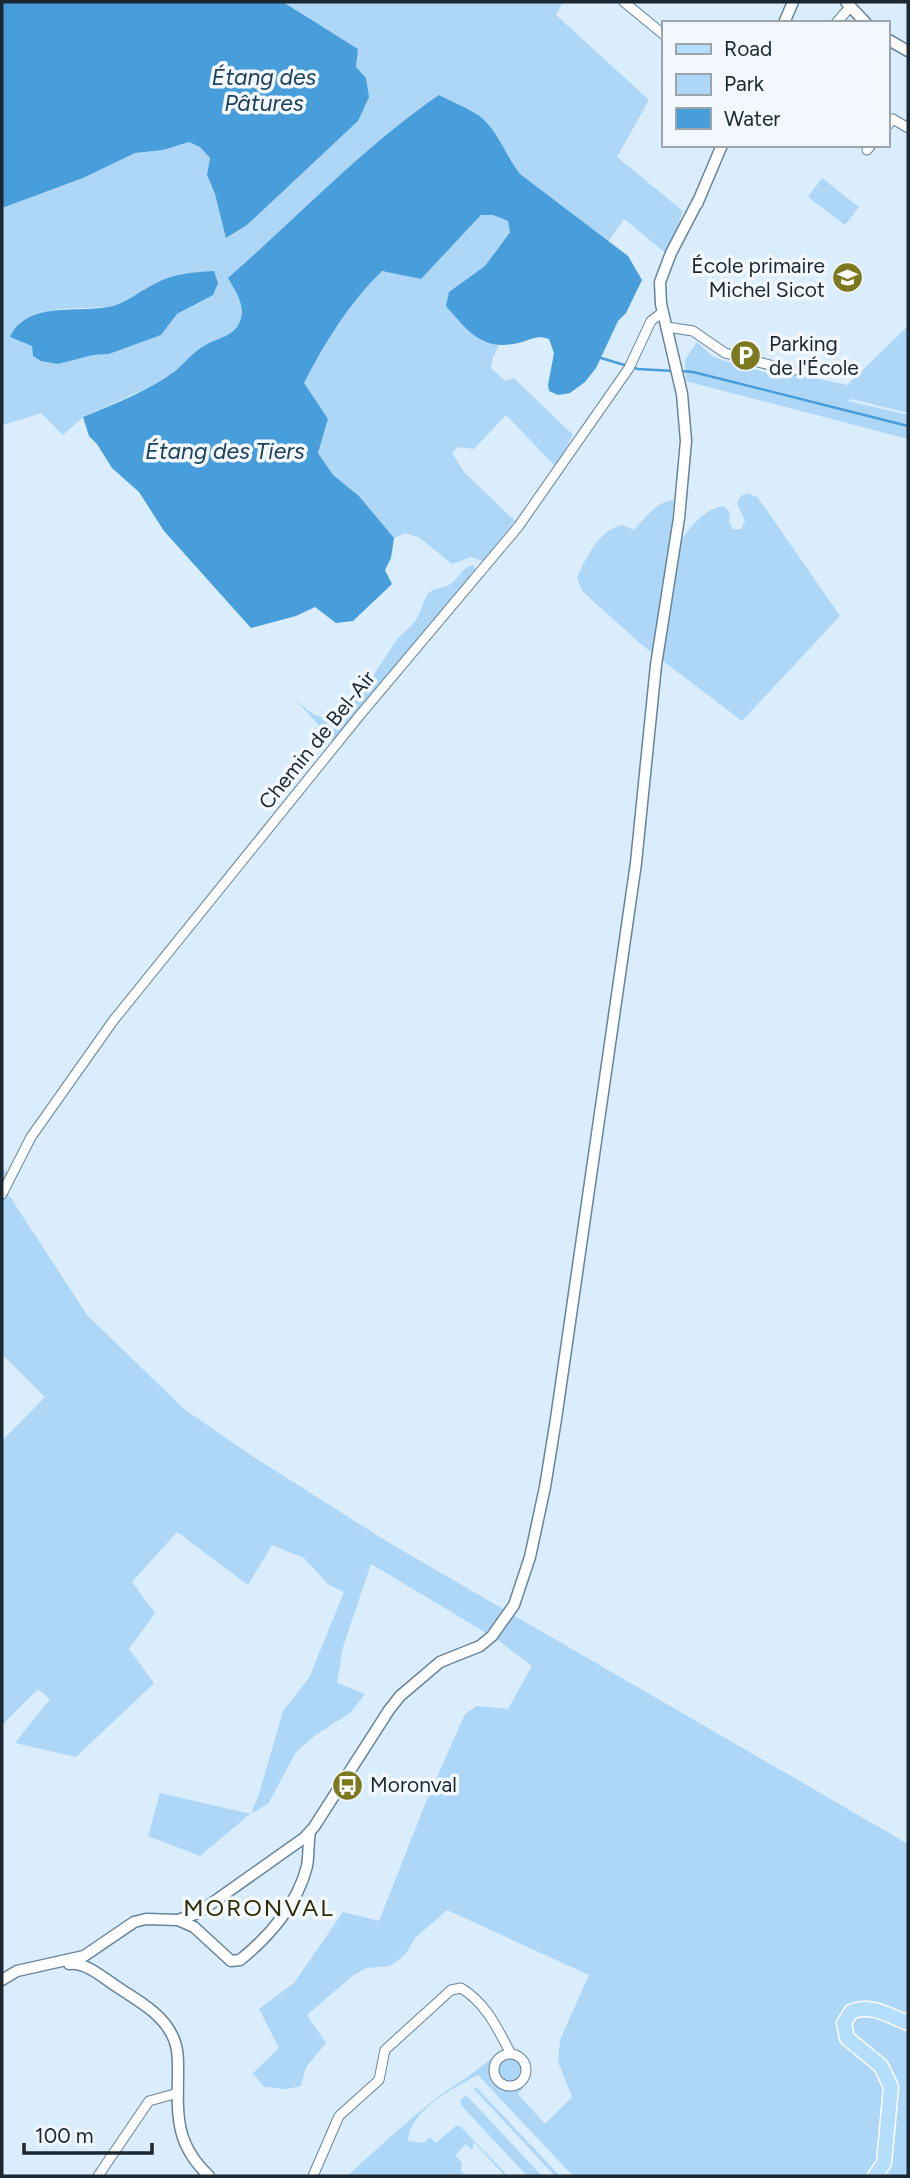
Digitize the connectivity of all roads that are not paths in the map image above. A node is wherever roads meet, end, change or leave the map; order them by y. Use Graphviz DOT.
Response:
graph roads {
  1 [pos="624,2"];
  2 [pos="793,2"];
  3 [pos="848,4"];
  4 [pos="785,21"];
  5 [pos="837,21"];
  6 [pos="864,21"];
  7 [pos="662,33"];
  8 [pos="889,40"];
  9 [pos="908,51"];
  10 [pos="889,124"];
  11 [pos="908,128"];
  12 [pos="721,147"];
  13 [pos="663,312"];
  14 [pos="667,327"];
  15 [pos="792,371"];
  16 [pos="2,1194"];
  17 [pos="310,1832"];
  18 [pos="178,1920"];
  19 [pos="87,1961"];
  20 [pos="3,1979"];
  21 [pos="908,2023"];
  22 [pos="511,2054"];
  23 [pos="178,2093"];
  24 [pos="98,2176"];
  25 [pos="209,2176"];
  26 [pos="313,2176"];
  27 [pos="875,2176"];
  1 -- 7 [label="street"];
  2 -- 4 [label="street"];
  3 -- 5 [label="street"];
  3 -- 6 [label="street"];
  8 -- 9 [label="street"];
  10 -- 11 [label="street"];
  12 -- 13 [label="street"];
  13 -- 14 [label="street"];
  13 -- 16 [label="street, Chemin de Bel-Air"];
  14 -- 15 [label="street"];
  14 -- 17 [label="street"];
  17 -- 18 [label="street"];
  17 -- 18 [label="street"];
  18 -- 19 [label="street"];
  19 -- 20 [label="street"];
  19 -- 23 [label="street"];
  21 -- 27 [label="main road"];
  22 -- 26 [label="street"];
  23 -- 24 [label="street"];
  23 -- 25 [label="street"];
}
